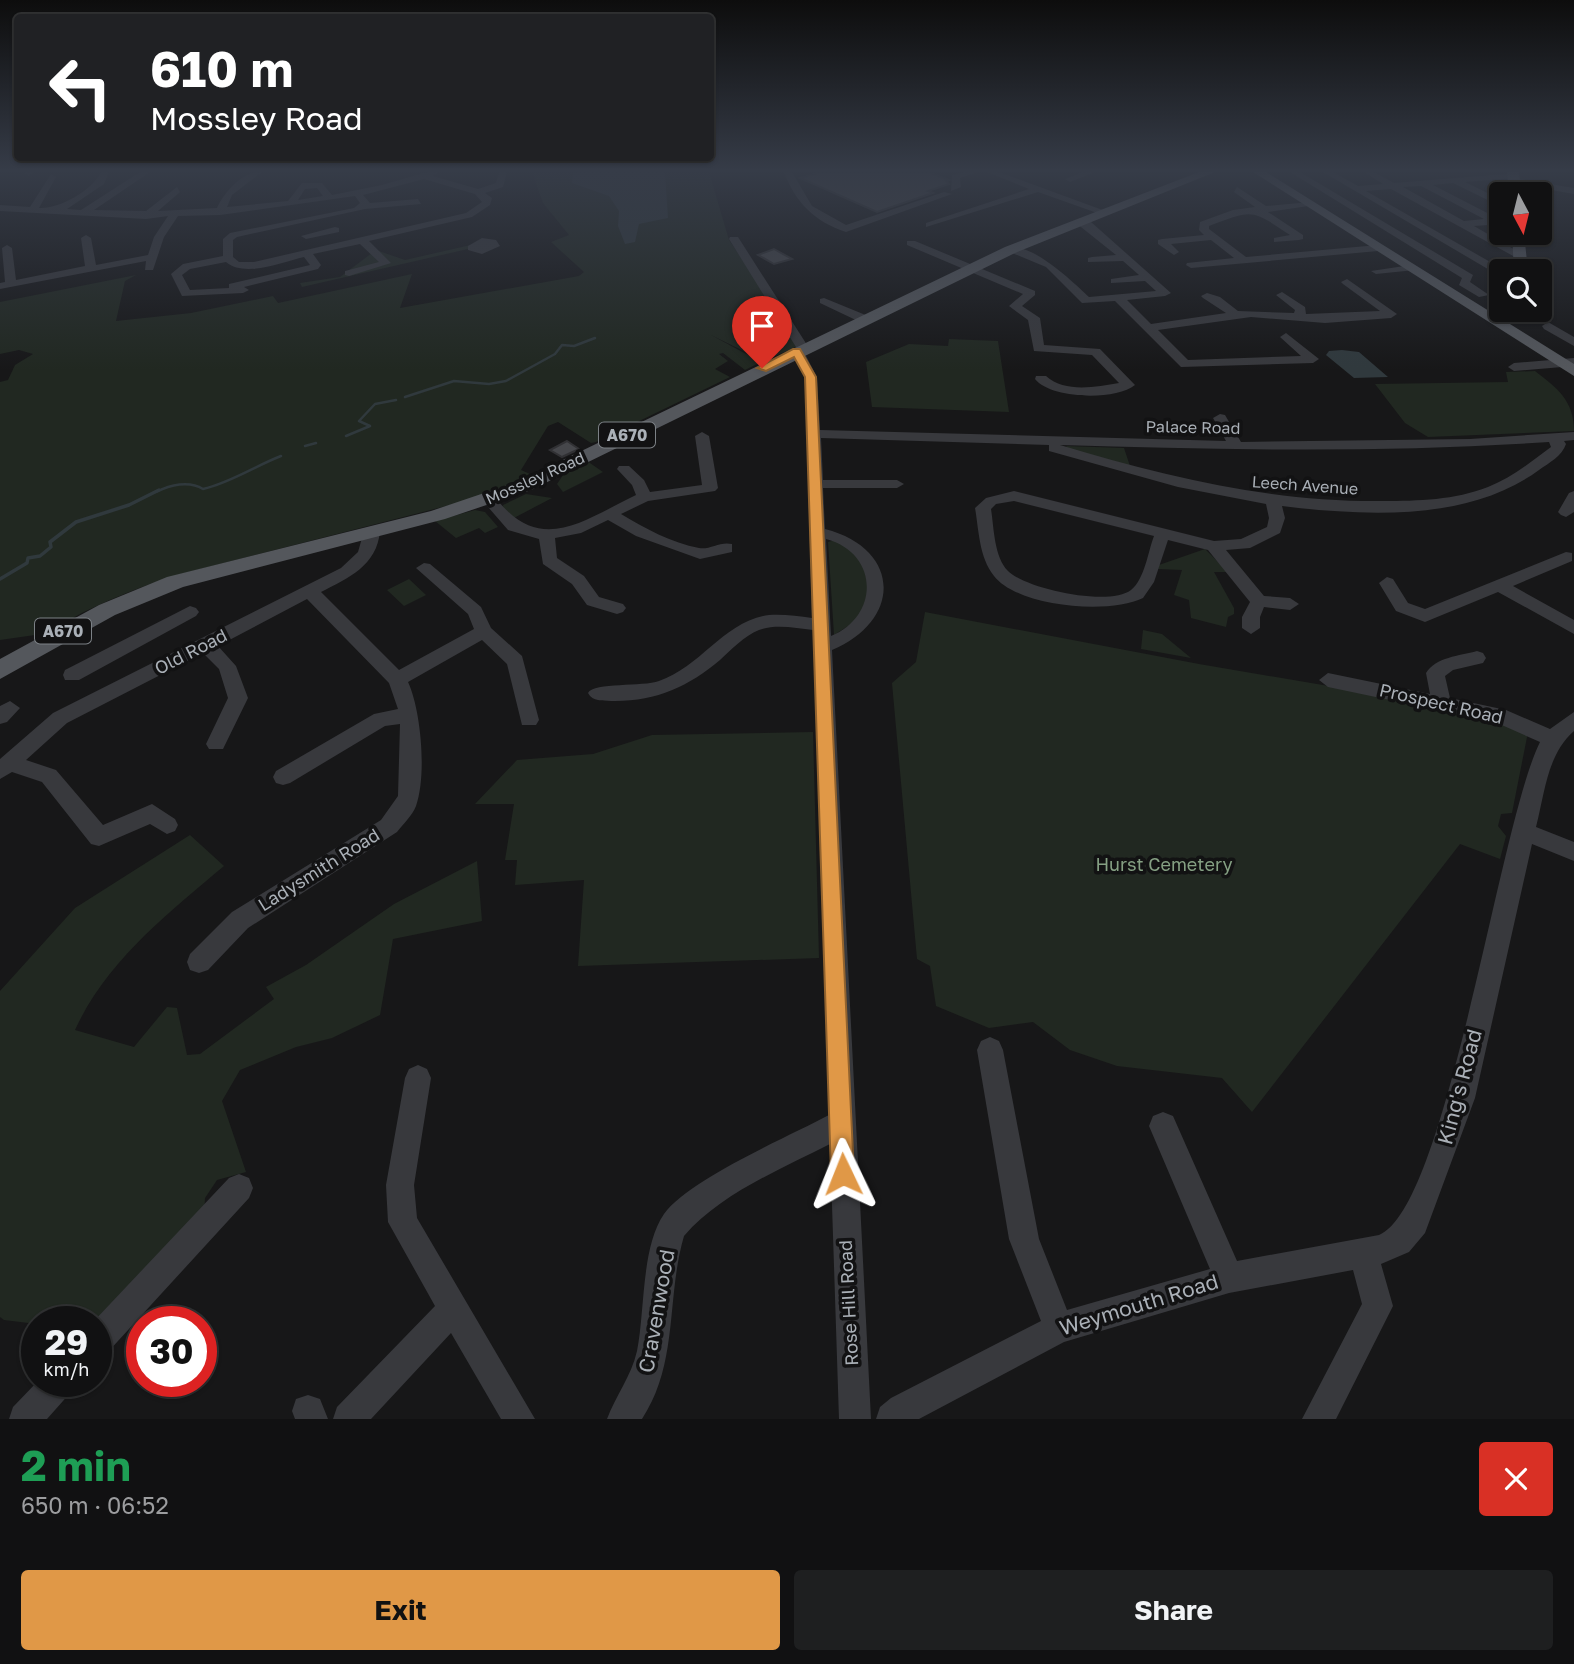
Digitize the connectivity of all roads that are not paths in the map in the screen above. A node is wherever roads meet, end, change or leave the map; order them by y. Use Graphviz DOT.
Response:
graph roads {
  1 [pos="159,238"];
  2 [pos="230,238"];
  3 [pos="324,238"];
  4 [pos="380,238"];
  5 [pos="484,238"];
  6 [pos="1038,238"];
  7 [pos="1103,238"];
  8 [pos="1179,238"];
  9 [pos="1214,238"];
  10 [pos="1290,238"];
  11 [pos="1363,238"];
  12 [pos="1405,238"];
  13 [pos="1441,238"];
  14 [pos="1489,238"];
  15 [pos="86,239"];
  16 [pos="734,239"];
  17 [pos="1278,240"];
  18 [pos="363,242"];
  19 [pos="482,242"];
  20 [pos="911,243"];
  21 [pos="1519,245"];
  22 [pos="7,248"];
  23 [pos="332,248"];
  24 [pos="1378,248"];
  25 [pos="1010,250"];
  26 [pos="1174,252"];
  27 [pos="307,254"];
  28 [pos="1519,255"];
  29 [pos="1125,258"];
  30 [pos="401,259"];
  31 [pos="1520,259"];
  32 [pos="229,260"];
  33 [pos="1092,260"];
  34 [pos="1243,260"];
  35 [pos="386,262"];
  36 [pos="1191,265"];
  37 [pos="1489,265"];
  38 [pos="1411,268"];
  39 [pos="91,269"];
  40 [pos="969,270"];
  41 [pos="1376,271"];
  42 [pos="349,273"];
  43 [pos="1147,278"];
  44 [pos="1115,281"];
  45 [pos="1347,282"];
  46 [pos="6,285"];
  47 [pos="1282,295"];
  48 [pos="1483,295"];
  49 [pos="1207,296"];
  50 [pos="1118,298"];
  51 [pos="824,301"];
  52 [pos="1235,314"];
  53 [pos="1299,317"];
  54 [pos="864,319"];
  55 [pos="1548,326"];
  56 [pos="1148,328"];
  57 [pos="1286,337"];
  58 [pos="1574,342"];
  59 [pos="800,350"];
  60 [pos="1570,365"];
  61 [pos="1514,367"];
  62 [pos="1041,379"];
  63 [pos="1220,418"];
  64 [pos="812,434"];
  65 [pos="702,436"];
  66 [pos="1574,436"];
  67 [pos="1553,438"];
  68 [pos="1030,442"];
  69 [pos="1236,446"];
  70 [pos="624,469"];
  71 [pos="815,484"];
  72 [pos="897,484"];
  73 [pos="1574,496"];
  74 [pos="644,497"];
  75 [pos="490,500"];
  76 [pos="1273,502"];
  77 [pos="1566,512"];
  78 [pos="609,514"];
  79 [pos="372,531"];
  80 [pos="817,532"];
  81 [pos="1162,534"];
  82 [pos="547,535"];
  83 [pos="1214,546"];
  84 [pos="726,548"];
  85 [pos="1566,557"];
  86 [pos="424,568"];
  87 [pos="1387,583"];
  88 [pos="1499,585"];
  89 [pos="310,592"];
  90 [pos="1259,601"];
  91 [pos="1290,604"];
  92 [pos="617,608"];
  93 [pos="190,612"];
  94 [pos="1251,628"];
  95 [pos="1574,628"];
  96 [pos="484,631"];
  97 [pos="821,636"];
  98 [pos="205,644"];
  99 [pos="1477,664"];
  100 [pos="0,670"];
  101 [pos="397,679"];
  102 [pos="1328,680"];
  103 [pos="108,694"];
  104 [pos="597,694"];
  105 [pos="1441,702"];
  106 [pos="410,715"];
  107 [pos="1574,719"];
  108 [pos="529,720"];
  109 [pos="1552,739"];
  110 [pos="216,744"];
  111 [pos="5,767"];
  112 [pos="283,776"];
  113 [pos="167,825"];
  114 [pos="1523,831"];
  115 [pos="1574,852"];
  116 [pos="199,962"];
  117 [pos="990,1050"];
  118 [pos="418,1078"];
  119 [pos="841,1123"];
  120 [pos="1163,1126"];
  121 [pos="239,1188"];
  122 [pos="1363,1253"];
  123 [pos="1228,1278"];
  124 [pos="454,1308"];
  125 [pos="112,1325"];
  126 [pos="1059,1328"];
  127 [pos="45,1397"];
  128 [pos="25,1419"];
  129 [pos="349,1419"];
  130 [pos="519,1419"];
  131 [pos="623,1419"];
  132 [pos="855,1419"];
  133 [pos="892,1419"];
  134 [pos="1318,1419"];
  1 -- 39 [label="street"];
  2 -- 32 [label="street"];
  3 -- 23 [label="street"];
  4 -- 18 [label="street"];
  5 -- 19 [label="street"];
  6 -- 25 [label="main road, Mossley Road / A670"];
  7 -- 29 [label="street"];
  8 -- 26 [label="street"];
  9 -- 34 [label="street"];
  10 -- 17 [label="street"];
  11 -- 24 [label="main road"];
  12 -- 48 [label="street"];
  13 -- 37 [label="street"];
  14 -- 28 [label="street"];
  15 -- 39 [label="street"];
  16 -- 59 [label="street, Rose Hill Road"];
  18 -- 23 [label="street"];
  18 -- 35 [label="street"];
  20 -- 40 [label="street"];
  21 -- 28 [label="main road"];
  22 -- 46 [label="street"];
  23 -- 27 [label="street"];
  24 -- 34 [label="street"];
  24 -- 38 [label="main road"];
  25 -- 40 [label="main road, Mossley Road / A670"];
  25 -- 50 [label="street"];
  27 -- 32 [label="street"];
  27 -- 32 [label="street"];
  28 -- 31 [label="main road"];
  29 -- 33 [label="street"];
  29 -- 43 [label="street"];
  30 -- 35 [label="street"];
  34 -- 36 [label="street"];
  35 -- 42 [label="street"];
  38 -- 41 [label="street"];
  38 -- 60 [label="main road"];
  39 -- 46 [label="street"];
  40 -- 54 [label="main road, Mossley Road / A670"];
  40 -- 62 [label="street"];
  43 -- 44 [label="street"];
  43 -- 50 [label="street"];
  45 -- 53 [label="street"];
  47 -- 53 [label="street"];
  49 -- 52 [label="street"];
  50 -- 56 [label="street"];
  51 -- 54 [label="street"];
  52 -- 53 [label="street"];
  52 -- 56 [label="street"];
  54 -- 59 [label="main road, Mossley Road / A670"];
  55 -- 58 [label="street"];
  56 -- 57 [label="street"];
  59 -- 64 [label="street, Rose Hill Road"];
  59 -- 75 [label="main road, Mossley Road / A670"];
  60 -- 61 [label="street"];
  63 -- 69 [label="street"];
  64 -- 68 [label="street, Palace Road"];
  64 -- 71 [label="street, Rose Hill Road"];
  65 -- 74 [label="street"];
  66 -- 67 [label="street, Palace Road"];
  67 -- 69 [label="street, Palace Road"];
  67 -- 76 [label="street, Leech Avenue"];
  68 -- 69 [label="street, Palace Road"];
  68 -- 76 [label="street, Leech Avenue"];
  70 -- 74 [label="street"];
  71 -- 72 [label="street"];
  71 -- 80 [label="street, Rose Hill Road"];
  73 -- 77 [label="street"];
  74 -- 78 [label="street"];
  75 -- 79 [label="main road, Mossley Road / A670"];
  75 -- 82 [label="street"];
  76 -- 83 [label="street"];
  78 -- 82 [label="street"];
  78 -- 84 [label="street"];
  79 -- 89 [label="street, Old Road"];
  79 -- 100 [label="main road, Mossley Road / A670"];
  80 -- 97 [label="street, Rose Hill Road"];
  80 -- 97 [label="street"];
  81 -- 81 [label="street"];
  81 -- 83 [label="street"];
  82 -- 92 [label="street"];
  83 -- 90 [label="street"];
  85 -- 88 [label="street"];
  86 -- 96 [label="street"];
  87 -- 88 [label="street"];
  88 -- 95 [label="street"];
  89 -- 98 [label="street, Old Road"];
  89 -- 101 [label="street, Ladysmith Road"];
  90 -- 91 [label="street"];
  90 -- 94 [label="street"];
  93 -- 103 [label="street"];
  96 -- 101 [label="street"];
  96 -- 108 [label="street"];
  97 -- 104 [label="street"];
  97 -- 119 [label="street, Rose Hill Road"];
  98 -- 103 [label="street, Old Road"];
  98 -- 110 [label="street"];
  99 -- 105 [label="street"];
  101 -- 106 [label="street, Ladysmith Road"];
  102 -- 105 [label="street, Prospect Road"];
  103 -- 111 [label="street, Old Road"];
  105 -- 109 [label="street, Prospect Road"];
  106 -- 112 [label="street"];
  106 -- 116 [label="street, Ladysmith Road"];
  107 -- 109 [label="street, King's Road"];
  109 -- 114 [label="street, King's Road"];
  111 -- 113 [label="street"];
  114 -- 115 [label="street"];
  114 -- 122 [label="street, King's Road"];
  117 -- 126 [label="street"];
  118 -- 124 [label="street"];
  119 -- 131 [label="street, Cravenwood"];
  119 -- 132 [label="street, Rose Hill Road"];
  120 -- 123 [label="street"];
  121 -- 125 [label="street"];
  122 -- 123 [label="street, Weymouth Road"];
  122 -- 134 [label="street"];
  123 -- 126 [label="street, Weymouth Road"];
  124 -- 129 [label="street"];
  124 -- 130 [label="street"];
  126 -- 133 [label="street, Weymouth Road"];
  127 -- 128 [label="street"];
}
